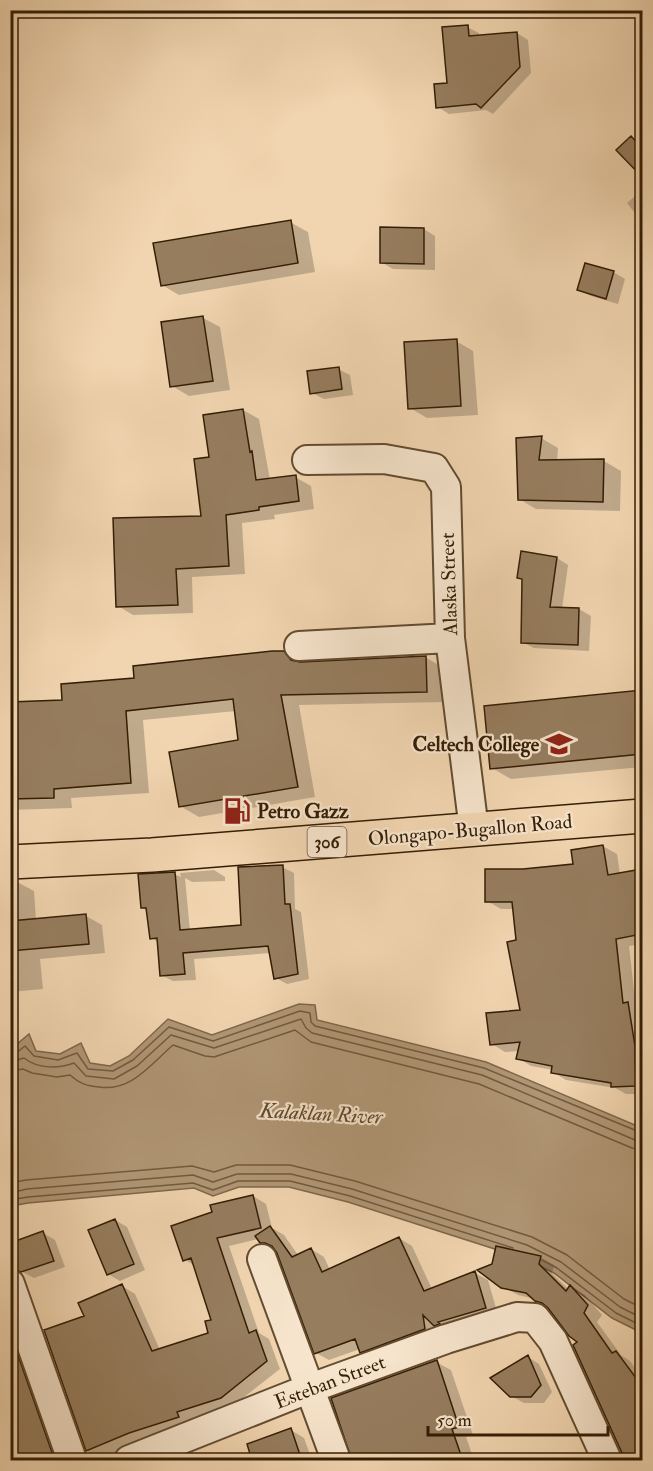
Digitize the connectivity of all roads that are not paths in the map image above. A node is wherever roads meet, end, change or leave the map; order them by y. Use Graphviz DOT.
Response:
graph roads {
  1 [pos="307,460"];
  2 [pos="450,638"];
  3 [pos="299,646"];
  4 [pos="642,816"];
  5 [pos="474,830"];
  6 [pos="10,862"];
  7 [pos="262,1259"];
  8 [pos="10,1284"];
  9 [pos="308,1389"];
  10 [pos="72,1461"];
  11 [pos="129,1461"];
  12 [pos="336,1461"];
  13 [pos="607,1461"];
  1 -- 2 [label="street, Alaska Street"];
  2 -- 3 [label="street"];
  2 -- 5 [label="street, Alaska Street"];
  4 -- 5 [label="main road, Olongapo-Bugallon Road / 306"];
  5 -- 6 [label="main road, Olongapo-Bugallon Road / 306"];
  7 -- 9 [label="street"];
  8 -- 10 [label="street"];
  9 -- 11 [label="street, Esteban Street"];
  9 -- 12 [label="street"];
  9 -- 13 [label="street, Esteban Street"];
}
